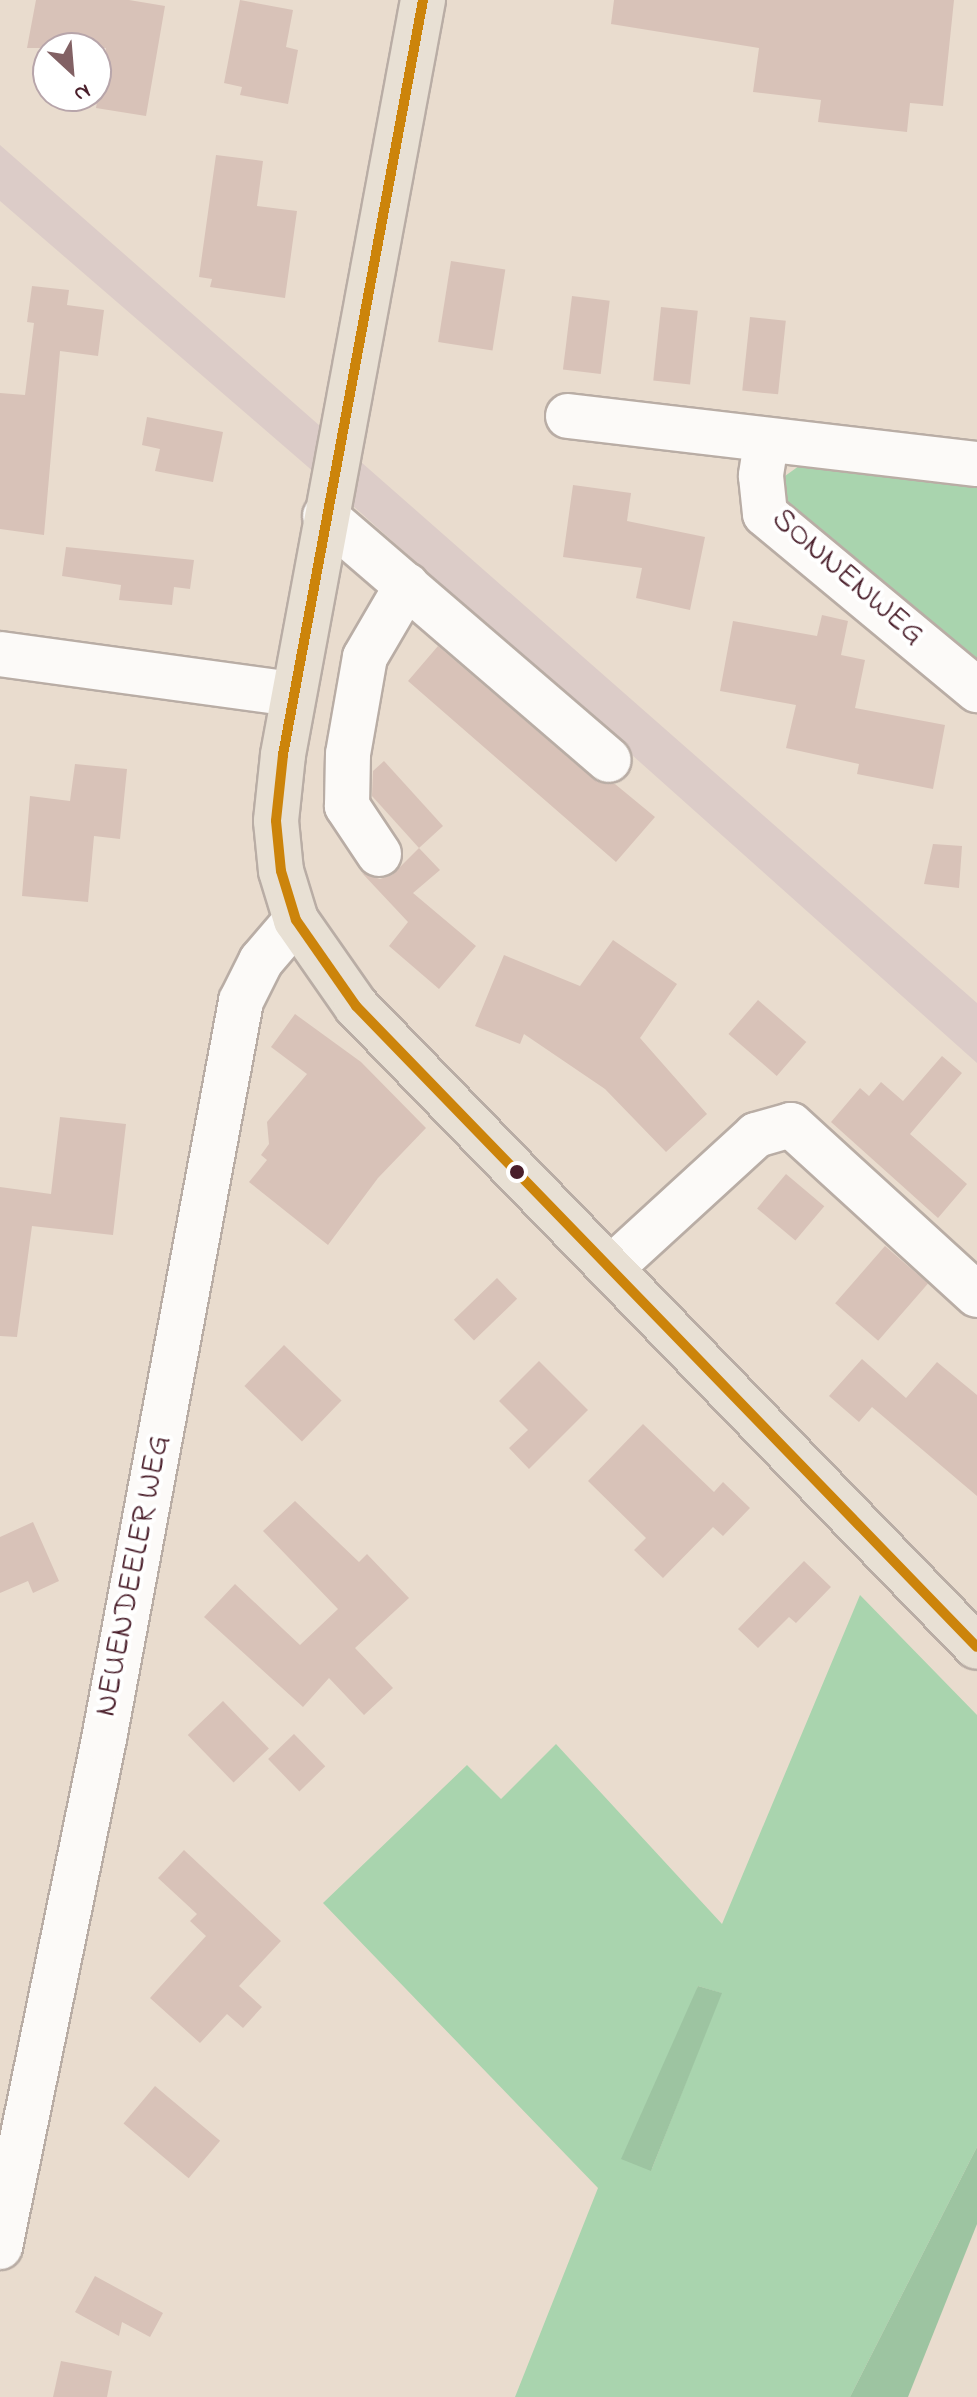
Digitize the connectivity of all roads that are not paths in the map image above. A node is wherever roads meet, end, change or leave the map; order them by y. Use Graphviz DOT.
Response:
graph roads {
  1 [pos="423,0"];
  2 [pos="568,416"];
  3 [pos="766,443"];
  4 [pos="977,464"];
  5 [pos="325,516"];
  6 [pos="407,585"];
  7 [pos="0,654"];
  8 [pos="977,690"];
  9 [pos="292,694"];
  10 [pos="609,760"];
  11 [pos="379,854"];
  12 [pos="296,920"];
  13 [pos="611,1268"];
  14 [pos="977,1295"];
  15 [pos="977,1647"];
  16 [pos="0,2247"];
  1 -- 5 [label="main road"];
  2 -- 3 [label="street"];
  3 -- 4 [label="street"];
  3 -- 8 [label="street, SONNENWEG"];
  5 -- 6 [label="street"];
  5 -- 9 [label="main road"];
  6 -- 10 [label="street"];
  6 -- 11 [label="street"];
  7 -- 9 [label="street"];
  9 -- 12 [label="main road"];
  12 -- 13 [label="main road"];
  12 -- 16 [label="street, NEUENDEELER WEG"];
  13 -- 14 [label="street"];
  13 -- 15 [label="main road"];
}
